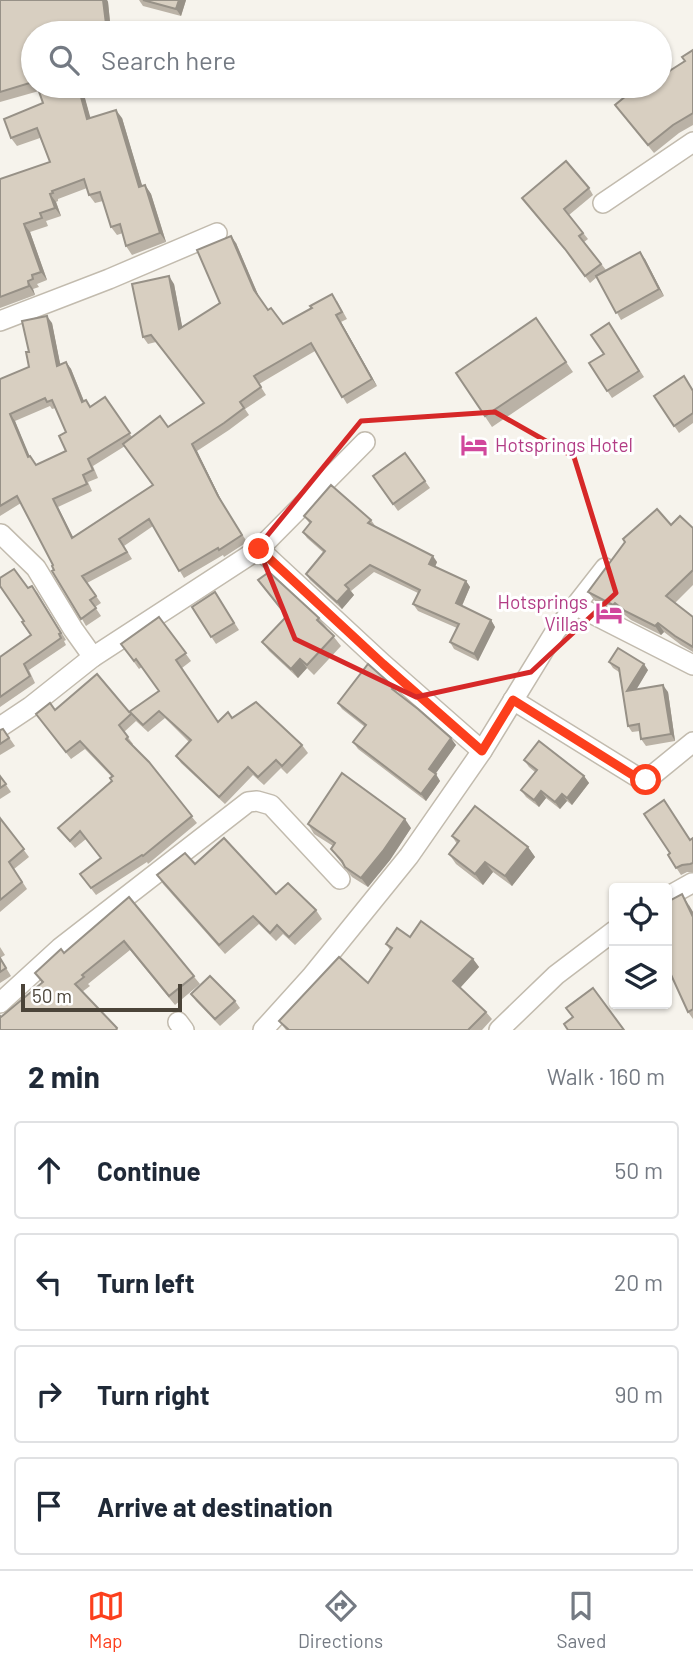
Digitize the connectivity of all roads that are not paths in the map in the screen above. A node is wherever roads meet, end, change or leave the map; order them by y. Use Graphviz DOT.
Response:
graph roads {
  1 [pos="693,142"];
  2 [pos="603,203"];
  3 [pos="217,233"];
  4 [pos="0,321"];
  5 [pos="365,442"];
  6 [pos="1,534"];
  7 [pos="259,549"];
  8 [pos="605,568"];
  9 [pos="577,606"];
  10 [pos="93,657"];
  11 [pos="693,665"];
  12 [pos="513,700"];
  13 [pos="0,727"];
  14 [pos="693,743"];
  15 [pos="482,751"];
  16 [pos="340,879"];
  17 [pos="692,883"];
  18 [pos="672,894"];
  19 [pos="609,935"];
  20 [pos="0,1003"];
  21 [pos="262,1030"];
  22 [pos="499,1030"];
  1 -- 2 [label="street"];
  3 -- 4 [label="street"];
  5 -- 7 [label="street"];
  6 -- 10 [label="street"];
  7 -- 10 [label="street"];
  7 -- 15 [label="street"];
  8 -- 9 [label="street"];
  9 -- 11 [label="street"];
  9 -- 12 [label="street"];
  10 -- 13 [label="street"];
  12 -- 14 [label="street"];
  12 -- 15 [label="street"];
  15 -- 21 [label="street"];
  16 -- 20 [label="street"];
  17 -- 18 [label="street"];
  19 -- 22 [label="street"];
}
